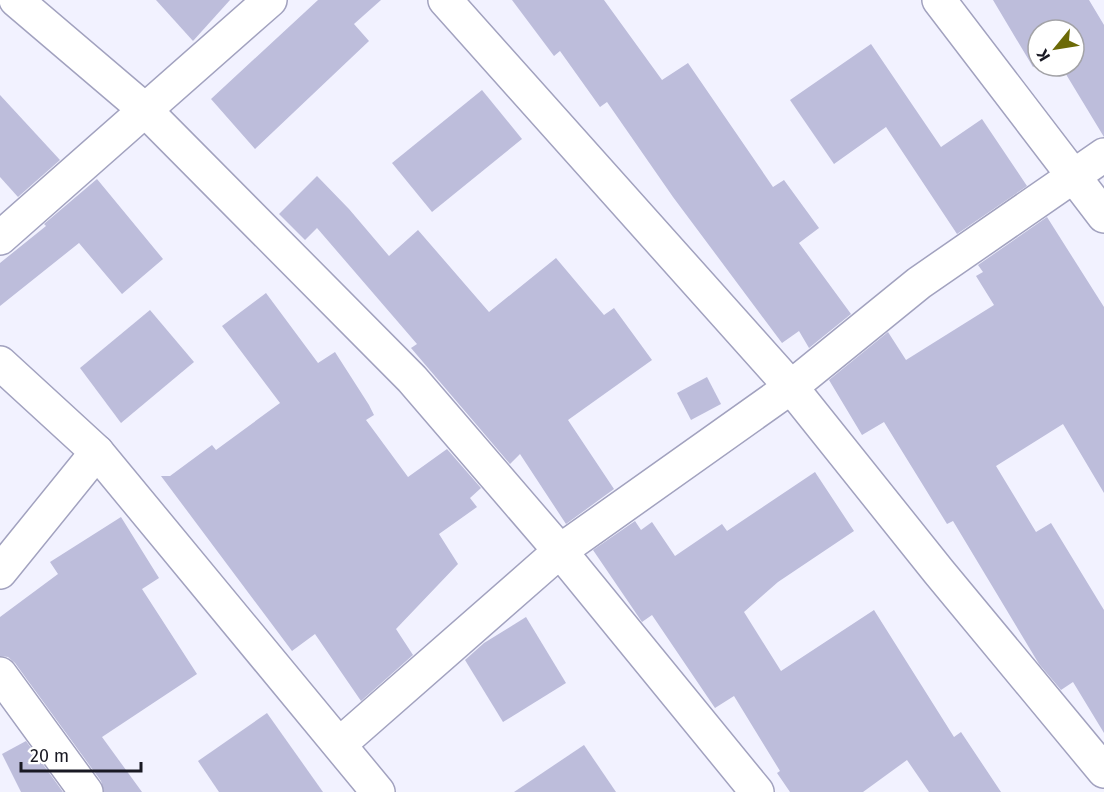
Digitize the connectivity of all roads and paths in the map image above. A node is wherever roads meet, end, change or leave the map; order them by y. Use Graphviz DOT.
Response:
graph roads {
  1 [pos="16,0"];
  2 [pos="270,0"];
  3 [pos="445,0"];
  4 [pos="939,0"];
  5 [pos="144,109"];
  6 [pos="1104,155"];
  7 [pos="1073,176"];
  8 [pos="1104,216"];
  9 [pos="0,238"];
  10 [pos="0,363"];
  11 [pos="791,387"];
  12 [pos="97,452"];
  13 [pos="560,551"];
  14 [pos="0,572"];
  15 [pos="0,674"];
  16 [pos="341,743"];
  17 [pos="1104,771"];
  18 [pos="86,792"];
  19 [pos="378,792"];
  20 [pos="757,792"];
  1 -- 5 [label="street"];
  2 -- 5 [label="street"];
  3 -- 11 [label="street"];
  4 -- 7 [label="street"];
  5 -- 9 [label="street"];
  5 -- 13 [label="street"];
  6 -- 7 [label="street"];
  7 -- 8 [label="street"];
  7 -- 11 [label="street"];
  10 -- 12 [label="street"];
  11 -- 13 [label="street"];
  11 -- 17 [label="street"];
  12 -- 14 [label="street"];
  12 -- 16 [label="street"];
  13 -- 16 [label="street"];
  13 -- 20 [label="street"];
  15 -- 18 [label="street"];
  16 -- 19 [label="street"];
}
